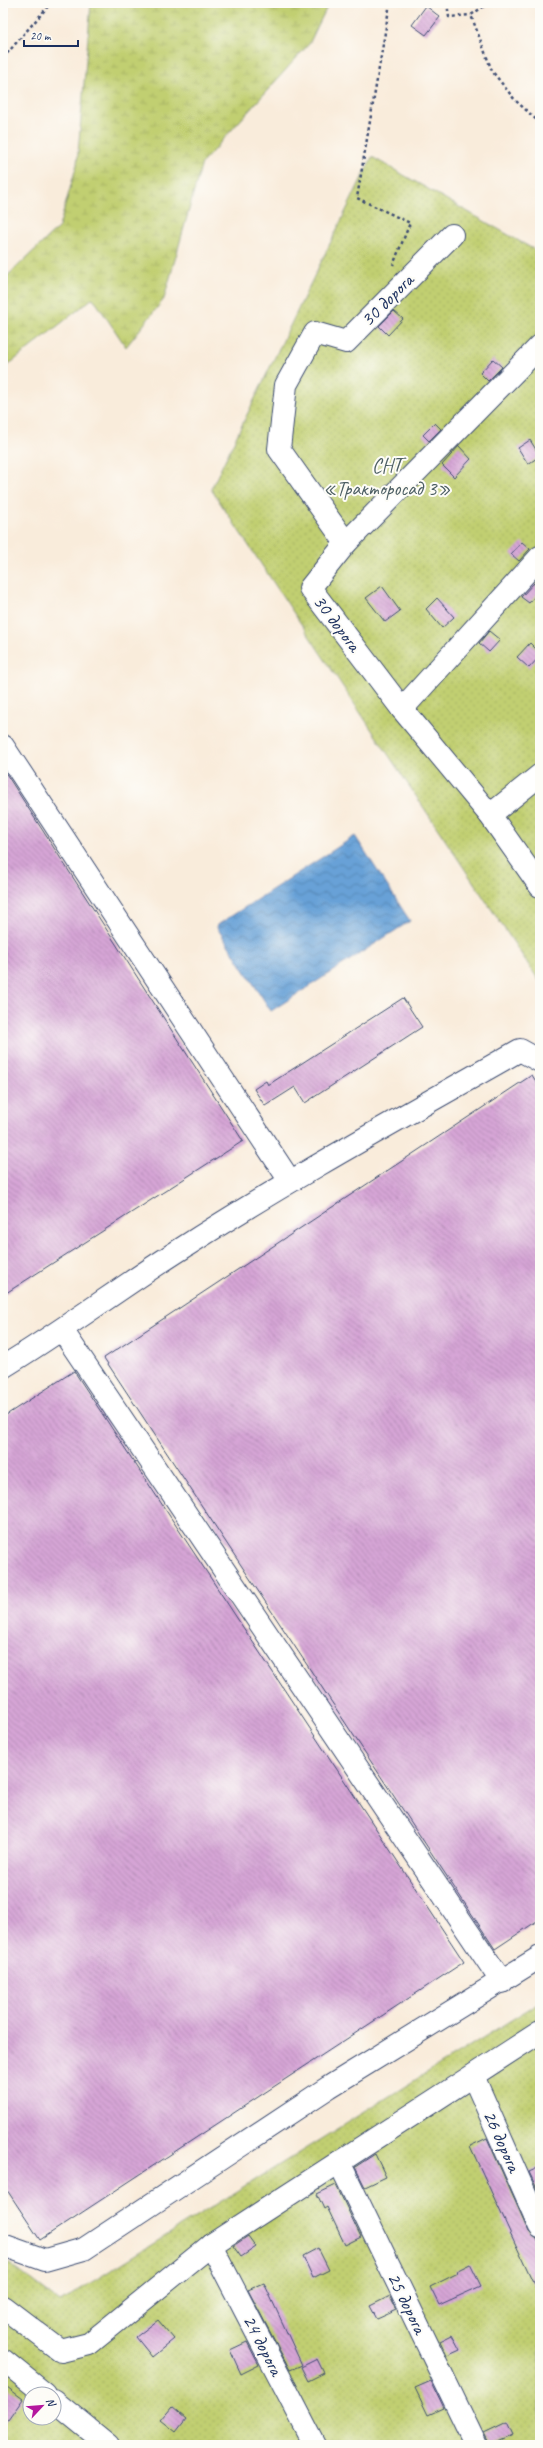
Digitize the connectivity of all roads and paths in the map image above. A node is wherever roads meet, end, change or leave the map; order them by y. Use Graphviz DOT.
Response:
graph roads {
  1 [pos="51,3"];
  2 [pos="390,3"];
  3 [pos="447,3"];
  4 [pos="489,3"];
  5 [pos="471,15"];
  6 [pos="3,58"];
  7 [pos="540,123"];
  8 [pos="452,235"];
  9 [pos="404,284"];
  10 [pos="540,346"];
  11 [pos="346,543"];
  12 [pos="540,558"];
  13 [pos="402,709"];
  14 [pos="3,746"];
  15 [pos="540,775"];
  16 [pos="490,815"];
  17 [pos="540,886"];
  18 [pos="540,1061"];
  19 [pos="290,1181"];
  20 [pos="62,1330"];
  21 [pos="3,1367"];
  22 [pos="540,1957"];
  23 [pos="502,1982"];
  24 [pos="540,2032"];
  25 [pos="473,2076"];
  26 [pos="338,2162"];
  27 [pos="540,2227"];
  28 [pos="3,2245"];
  29 [pos="211,2245"];
  30 [pos="3,2307"];
  31 [pos="6,2369"];
  32 [pos="33,2386"];
  33 [pos="62,2408"];
  34 [pos="108,2445"];
  35 [pos="314,2445"];
  36 [pos="476,2445"];
  1 -- 6 [label="path"];
  2 -- 9 [label="path"];
  3 -- 5 [label="path"];
  4 -- 5 [label="path"];
  5 -- 7 [label="path"];
  8 -- 9 [label="street, 30 дорога"];
  9 -- 11 [label="street, 30 дорога"];
  10 -- 11 [label="street"];
  11 -- 13 [label="street, 30 дорога"];
  12 -- 13 [label="street"];
  13 -- 16 [label="street, 30 дорога"];
  14 -- 19 [label="street"];
  15 -- 16 [label="street"];
  16 -- 17 [label="street, 30 дорога"];
  18 -- 19 [label="street"];
  19 -- 20 [label="street"];
  20 -- 21 [label="street"];
  20 -- 23 [label="street"];
  22 -- 23 [label="street"];
  23 -- 28 [label="street"];
  24 -- 25 [label="street"];
  25 -- 26 [label="street"];
  25 -- 27 [label="street, 26 дорога"];
  26 -- 29 [label="street"];
  26 -- 36 [label="street, 25 дорога"];
  29 -- 30 [label="street"];
  29 -- 35 [label="street, 24 дорога"];
  31 -- 32 [label="street"];
  33 -- 34 [label="street"];
}
